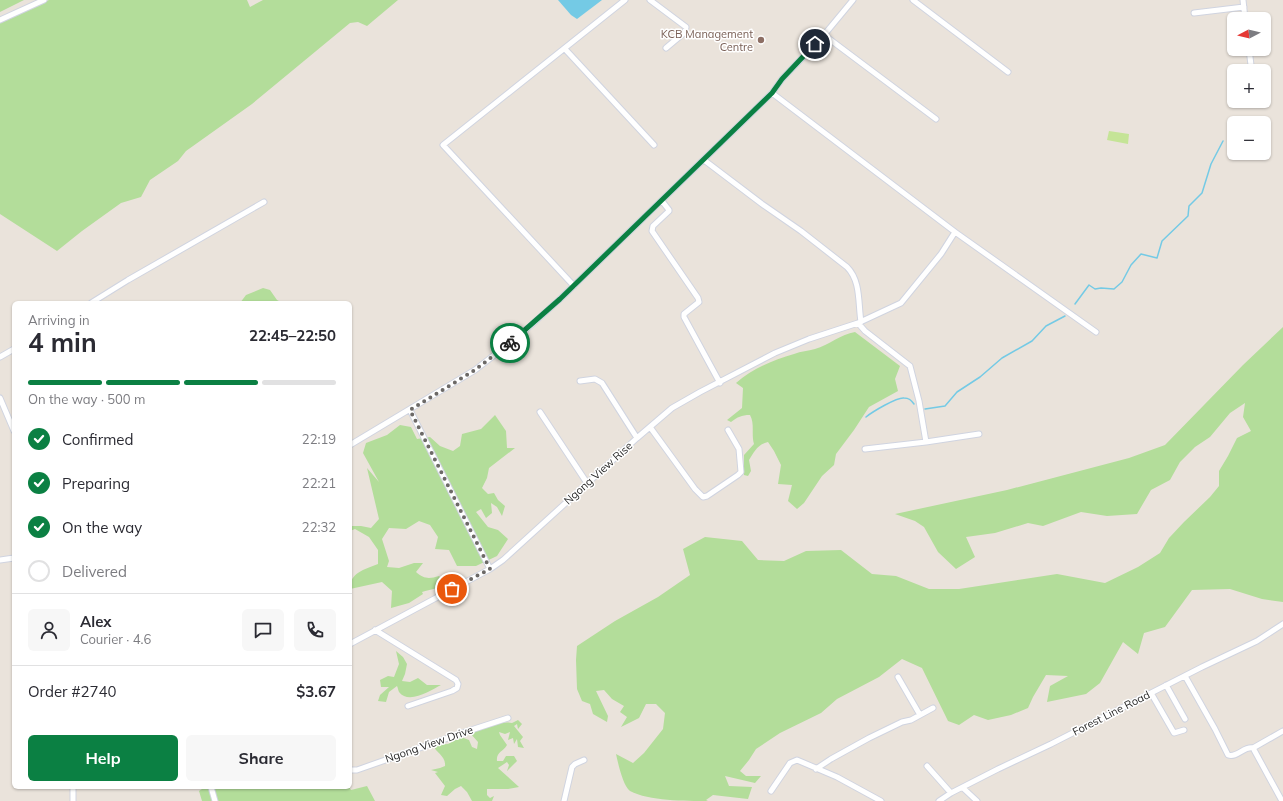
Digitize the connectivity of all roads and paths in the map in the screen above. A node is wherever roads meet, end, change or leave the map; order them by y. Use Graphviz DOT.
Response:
graph roads {
  1 [pos="44,0"];
  2 [pos="625,0"];
  3 [pos="650,0"];
  4 [pos="853,0"];
  5 [pos="913,0"];
  6 [pos="1243,0"];
  7 [pos="1244,7"];
  8 [pos="1244,12"];
  9 [pos="1194,13"];
  10 [pos="0,20"];
  11 [pos="824,35"];
  12 [pos="666,48"];
  13 [pos="565,49"];
  14 [pos="1008,72"];
  15 [pos="772,93"];
  16 [pos="936,119"];
  17 [pos="654,145"];
  18 [pos="704,160"];
  19 [pos="662,201"];
  20 [pos="264,202"];
  21 [pos="956,232"];
  22 [pos="574,286"];
  23 [pos="94,301"];
  24 [pos="859,322"];
  25 [pos="1096,332"];
  26 [pos="12,350"];
  27 [pos="0,357"];
  28 [pos="580,382"];
  29 [pos="720,382"];
  30 [pos="0,398"];
  31 [pos="410,410"];
  32 [pos="540,412"];
  33 [pos="12,426"];
  34 [pos="650,427"];
  35 [pos="728,430"];
  36 [pos="978,434"];
  37 [pos="637,438"];
  38 [pos="926,442"];
  39 [pos="352,444"];
  40 [pos="865,449"];
  41 [pos="587,483"];
  42 [pos="12,558"];
  43 [pos="0,560"];
  44 [pos="490,569"];
  45 [pos="1283,624"];
  46 [pos="375,630"];
  47 [pos="352,643"];
  48 [pos="1185,676"];
  49 [pos="898,677"];
  50 [pos="1166,685"];
  51 [pos="1151,693"];
  52 [pos="408,706"];
  53 [pos="934,708"];
  54 [pos="920,715"];
  55 [pos="508,718"];
  56 [pos="1185,719"];
  57 [pos="1184,730"];
  58 [pos="1283,731"];
  59 [pos="1253,748"];
  60 [pos="584,760"];
  61 [pos="927,766"];
  62 [pos="816,769"];
  63 [pos="352,770"];
  64 [pos="963,788"];
  65 [pos="73,789"];
  66 [pos="212,789"];
  67 [pos="770,791"];
  68 [pos="951,793"];
  69 [pos="73,801"];
  70 [pos="215,801"];
  71 [pos="564,801"];
  72 [pos="881,801"];
  73 [pos="939,801"];
  74 [pos="977,801"];
  75 [pos="1282,801"];
  1 -- 10 [label="street"];
  2 -- 13 [label="street"];
  3 -- 12 [label="street"];
  4 -- 11 [label="street"];
  5 -- 14 [label="street"];
  6 -- 7 [label="street"];
  7 -- 8 [label="street"];
  7 -- 9 [label="street"];
  11 -- 15 [label="street"];
  11 -- 16 [label="street"];
  13 -- 17 [label="street"];
  13 -- 22 [label="street"];
  15 -- 18 [label="street"];
  15 -- 21 [label="street"];
  18 -- 19 [label="street"];
  18 -- 24 [label="street"];
  19 -- 22 [label="street"];
  19 -- 29 [label="street"];
  20 -- 23 [label="street"];
  21 -- 24 [label="street, Ngong View Rise"];
  21 -- 25 [label="street"];
  22 -- 31 [label="street"];
  24 -- 29 [label="street, Ngong View Rise"];
  24 -- 38 [label="street"];
  26 -- 27 [label="street"];
  28 -- 37 [label="street"];
  29 -- 34 [label="street, Ngong View Rise"];
  30 -- 33 [label="street"];
  31 -- 39 [label="street"];
  31 -- 44 [label="street"];
  32 -- 41 [label="street"];
  34 -- 35 [label="street"];
  34 -- 37 [label="street, Ngong View Rise"];
  36 -- 38 [label="street"];
  37 -- 41 [label="street, Ngong View Rise"];
  38 -- 40 [label="street"];
  41 -- 44 [label="street, Ngong View Rise"];
  42 -- 43 [label="street"];
  44 -- 46 [label="street, Ngong View Rise"];
  45 -- 48 [label="street, Forest Line Road"];
  46 -- 47 [label="street, Ngong View Rise"];
  46 -- 52 [label="street"];
  48 -- 50 [label="street, Forest Line Road"];
  48 -- 59 [label="street"];
  49 -- 54 [label="street"];
  50 -- 51 [label="street, Forest Line Road"];
  50 -- 56 [label="street"];
  51 -- 57 [label="street"];
  51 -- 64 [label="street, Forest Line Road"];
  53 -- 54 [label="street"];
  54 -- 62 [label="street"];
  55 -- 63 [label="street, Ngong View Drive"];
  58 -- 59 [label="street"];
  59 -- 75 [label="street"];
  60 -- 71 [label="street"];
  61 -- 68 [label="street"];
  62 -- 67 [label="street"];
  62 -- 72 [label="street"];
  64 -- 68 [label="street, Forest Line Road"];
  64 -- 74 [label="street"];
  65 -- 69 [label="street"];
  66 -- 70 [label="street"];
  68 -- 73 [label="street, Forest Line Road"];
}
